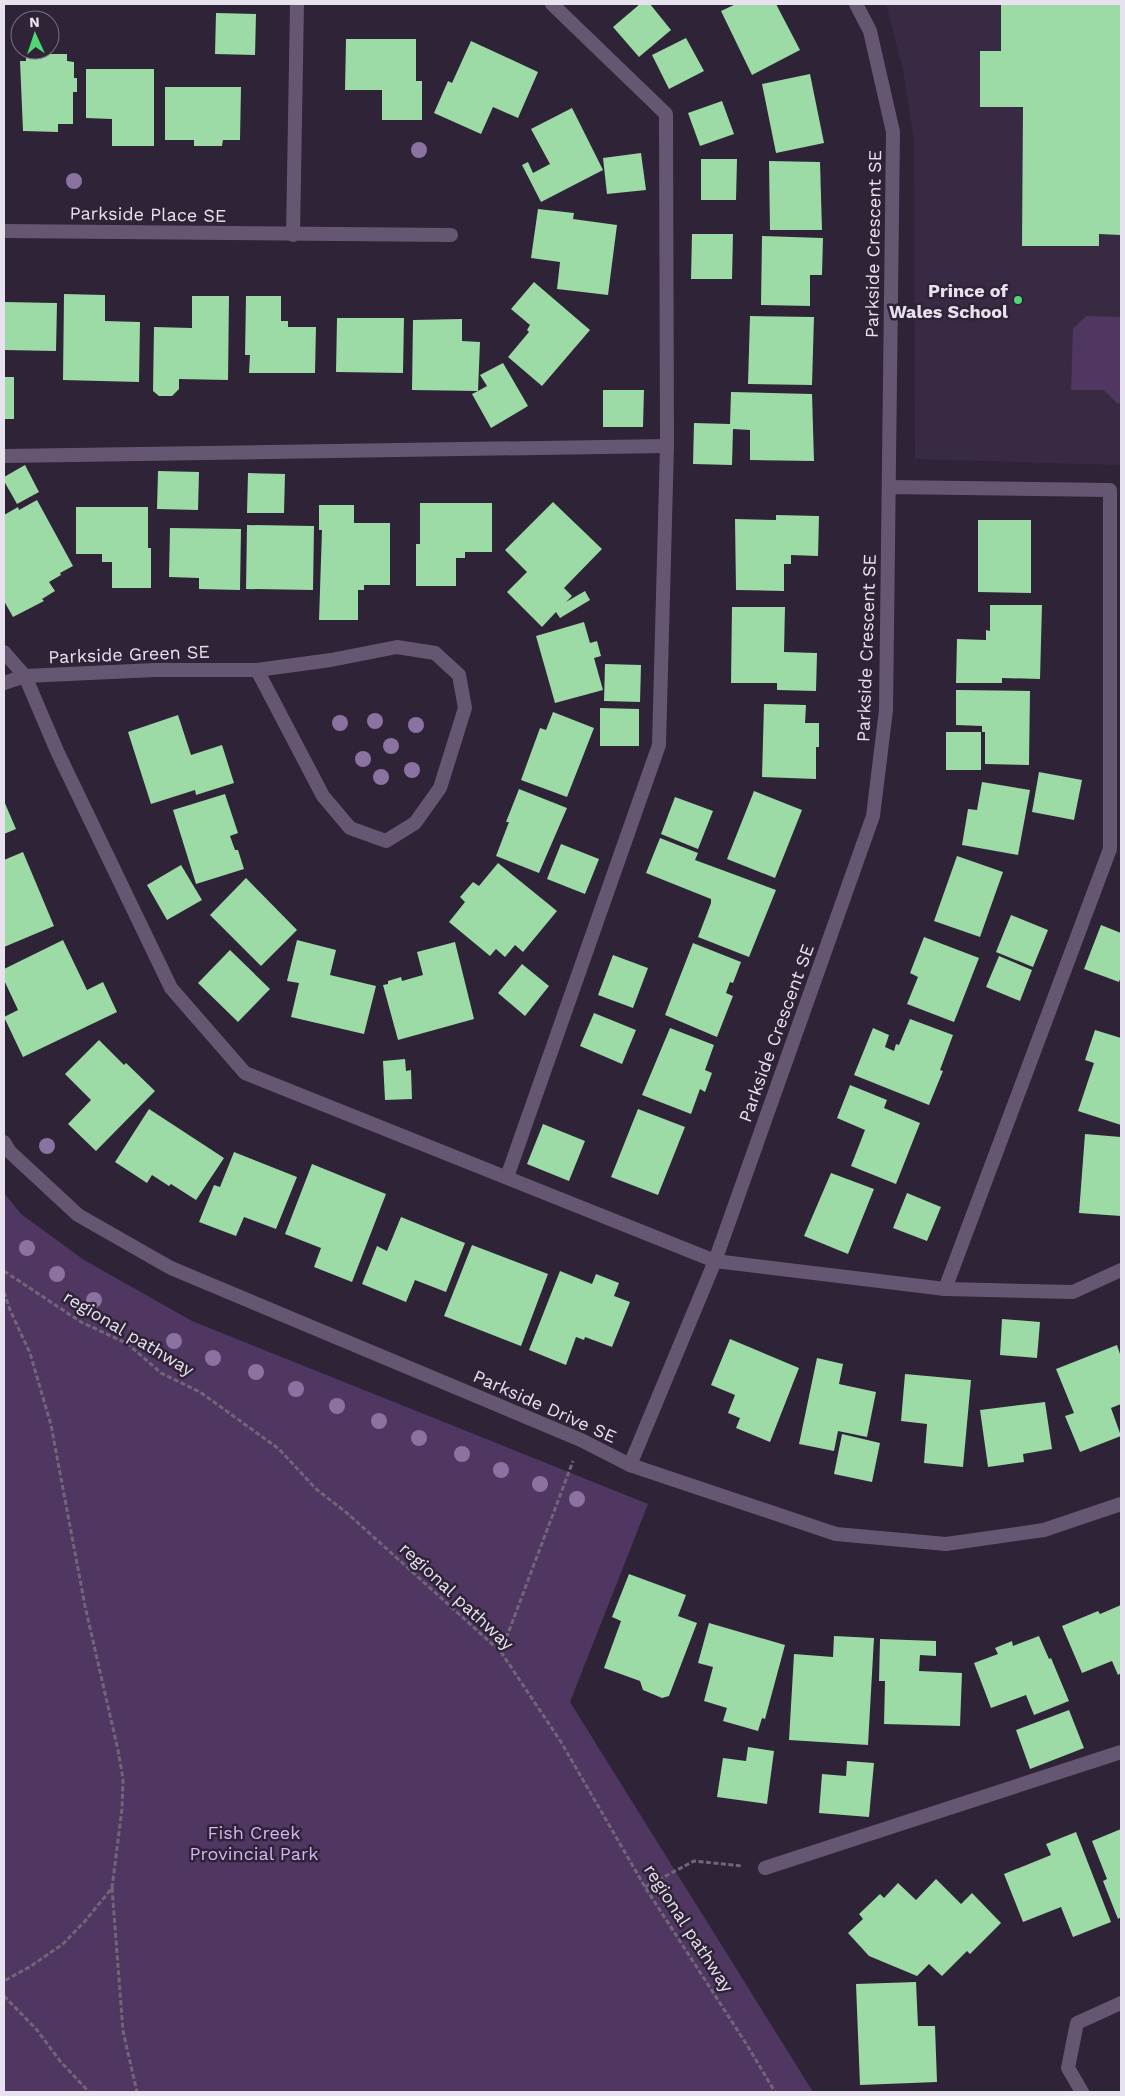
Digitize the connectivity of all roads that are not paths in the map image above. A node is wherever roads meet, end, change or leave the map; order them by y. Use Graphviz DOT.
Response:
graph roads {
  1 [pos="297,4"];
  2 [pos="552,4"];
  3 [pos="856,4"];
  4 [pos="4,231"];
  5 [pos="293,234"];
  6 [pos="451,235"];
  7 [pos="666,446"];
  8 [pos="4,456"];
  9 [pos="889,487"];
  10 [pos="4,652"];
  11 [pos="257,670"];
  12 [pos="25,676"];
  13 [pos="4,683"];
  14 [pos="4,1142"];
  15 [pos="507,1177"];
  16 [pos="715,1260"];
  17 [pos="1121,1270"];
  18 [pos="944,1289"];
  19 [pos="630,1465"];
  20 [pos="1121,1504"];
  21 [pos="1121,1752"];
  22 [pos="765,1868"];
  23 [pos="1121,2002"];
  24 [pos="1082,2092"];
  1 -- 5 [label="street"];
  2 -- 7 [label="street"];
  3 -- 9 [label="street, Parkside Crescent SE"];
  4 -- 5 [label="street, Parkside Place SE"];
  5 -- 6 [label="street, Parkside Place SE"];
  7 -- 8 [label="street"];
  7 -- 15 [label="street"];
  9 -- 16 [label="street, Parkside Crescent SE"];
  9 -- 18 [label="street"];
  10 -- 12 [label="street"];
  11 -- 11 [label="street, Parkside Green SE"];
  11 -- 12 [label="street, Parkside Green SE"];
  12 -- 13 [label="street, Parkside Green SE"];
  12 -- 15 [label="street"];
  14 -- 19 [label="street, Parkside Drive SE"];
  15 -- 16 [label="street"];
  16 -- 18 [label="street"];
  16 -- 19 [label="street, Parkside Crescent SE"];
  17 -- 18 [label="street"];
  19 -- 20 [label="street, Parkside Drive SE"];
  21 -- 22 [label="street"];
  23 -- 24 [label="street"];
}
